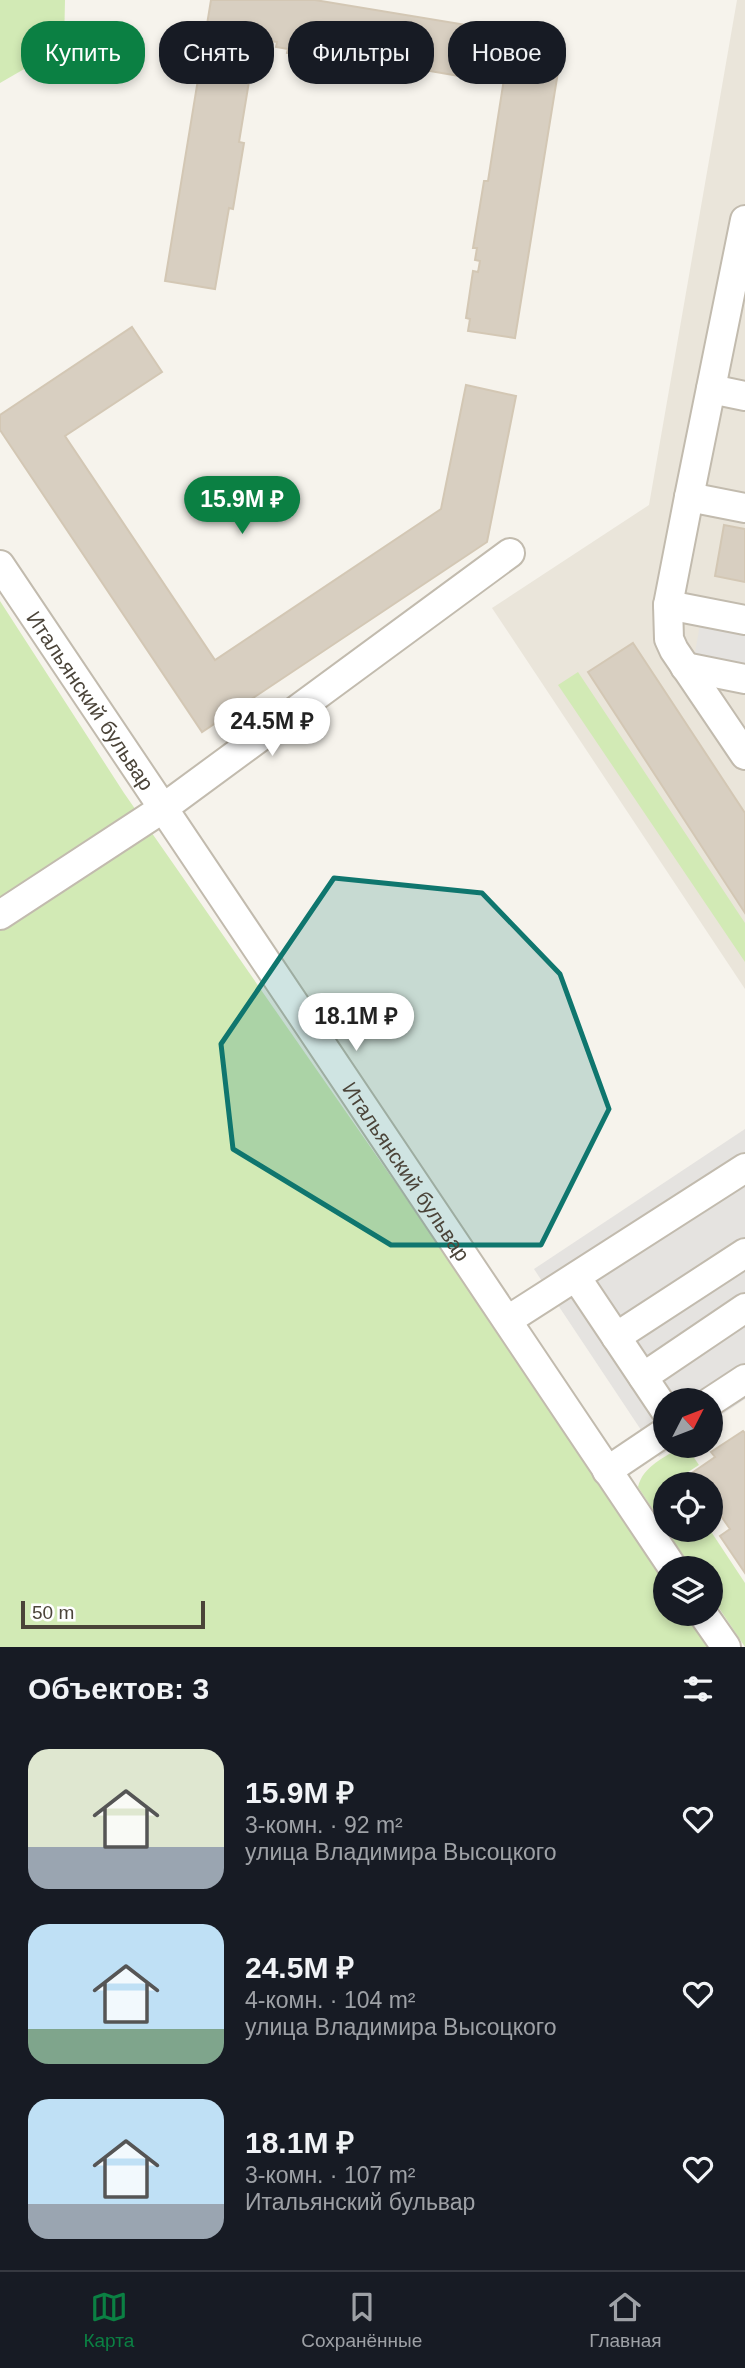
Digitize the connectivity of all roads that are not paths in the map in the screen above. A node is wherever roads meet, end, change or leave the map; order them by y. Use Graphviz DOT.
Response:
graph roads {
  1 [pos="745,220"];
  2 [pos="711,389"];
  3 [pos="745,396"];
  4 [pos="690,497"];
  5 [pos="745,508"];
  6 [pos="510,553"];
  7 [pos="0,565"];
  8 [pos="668,605"];
  9 [pos="745,620"];
  10 [pos="685,667"];
  11 [pos="745,679"];
  12 [pos="745,755"];
  13 [pos="162,809"];
  14 [pos="0,915"];
  15 [pos="745,1168"];
  16 [pos="745,1253"];
  17 [pos="576,1277"];
  18 [pos="745,1308"];
  19 [pos="508,1320"];
  20 [pos="616,1337"];
  21 [pos="643,1377"];
  22 [pos="745,1379"];
  23 [pos="653,1392"];
  24 [pos="723,1393"];
  25 [pos="653,1441"];
  26 [pos="607,1471"];
  27 [pos="665,1556"];
  28 [pos="711,1626"];
  29 [pos="726,1647"];
  1 -- 2 [label="street"];
  2 -- 3 [label="street"];
  2 -- 4 [label="street"];
  4 -- 5 [label="street"];
  4 -- 8 [label="street"];
  6 -- 13 [label="street"];
  7 -- 13 [label="street, Итальянский бульвар"];
  8 -- 9 [label="street"];
  8 -- 10 [label="street"];
  10 -- 11 [label="street"];
  10 -- 12 [label="street"];
  13 -- 14 [label="street"];
  13 -- 19 [label="street, Итальянский бульвар"];
  15 -- 17 [label="street"];
  16 -- 20 [label="street"];
  17 -- 19 [label="street"];
  17 -- 20 [label="street"];
  18 -- 21 [label="street"];
  19 -- 26 [label="street, Итальянский бульвар"];
  20 -- 21 [label="street"];
  21 -- 23 [label="street"];
  22 -- 24 [label="street"];
  25 -- 26 [label="street"];
  26 -- 27 [label="street, Итальянский бульвар"];
  28 -- 29 [label="street"];
}
